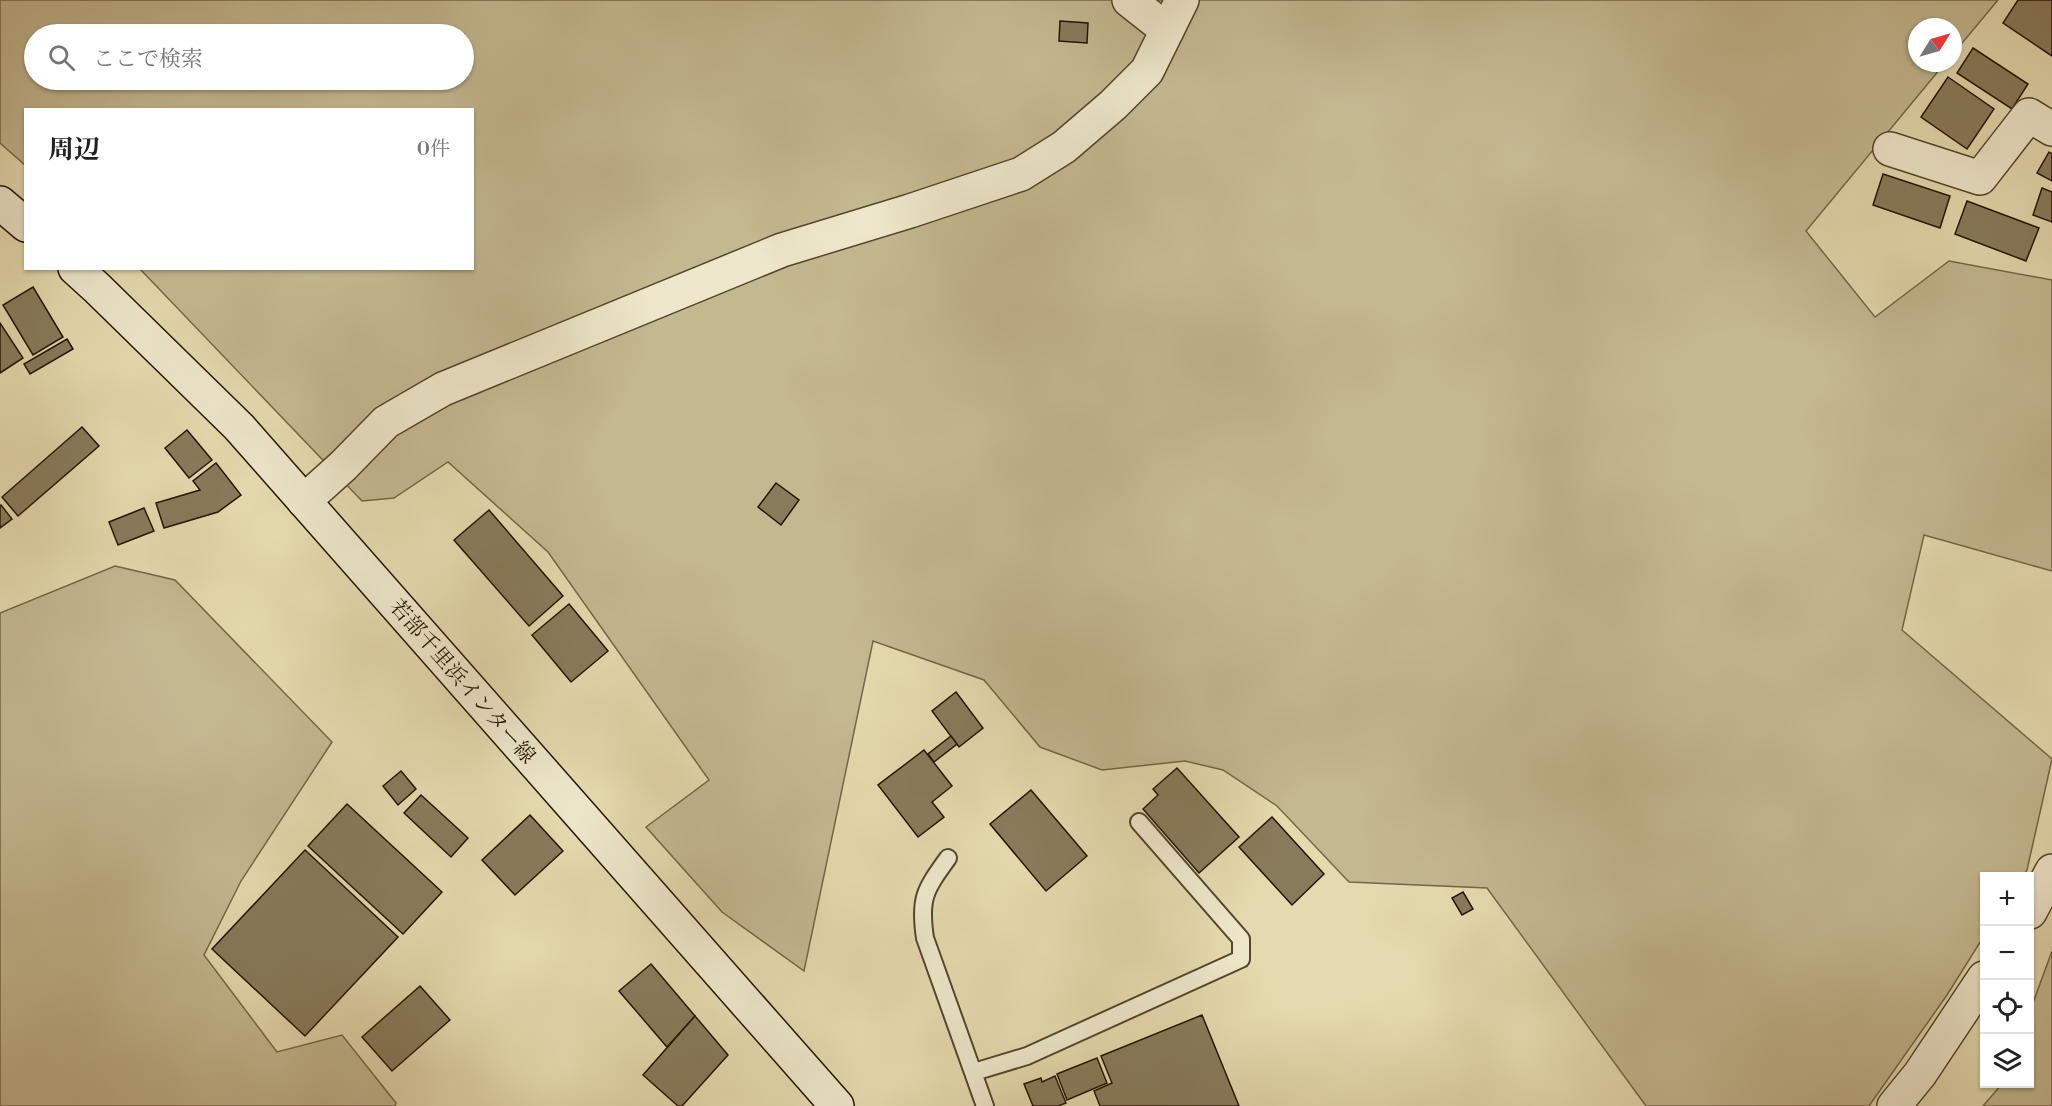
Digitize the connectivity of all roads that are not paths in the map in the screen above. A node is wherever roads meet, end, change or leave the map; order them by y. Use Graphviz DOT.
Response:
graph roads {
  1 [pos="1129,0"];
  2 [pos="1182,0"];
  3 [pos="1167,30"];
  4 [pos="2052,129"];
  5 [pos="1890,149"];
  6 [pos="0,203"];
  7 [pos="24,223"];
  8 [pos="77,270"];
  9 [pos="304,501"];
  10 [pos="1139,822"];
  11 [pos="948,858"];
  12 [pos="2052,871"];
  13 [pos="2034,905"];
  14 [pos="1983,980"];
  15 [pos="974,1072"];
  16 [pos="837,1106"];
  17 [pos="986,1106"];
  18 [pos="1894,1106"];
  1 -- 3 [label="street"];
  2 -- 3 [label="street"];
  3 -- 9 [label="street"];
  4 -- 5 [label="street"];
  6 -- 7 [label="street"];
  8 -- 9 [label="street, 若部千里浜インター線"];
  9 -- 16 [label="street, 若部千里浜インター線"];
  10 -- 15 [label="lane"];
  11 -- 15 [label="lane"];
  12 -- 13 [label="street"];
  14 -- 18 [label="street"];
  15 -- 17 [label="lane"];
}
